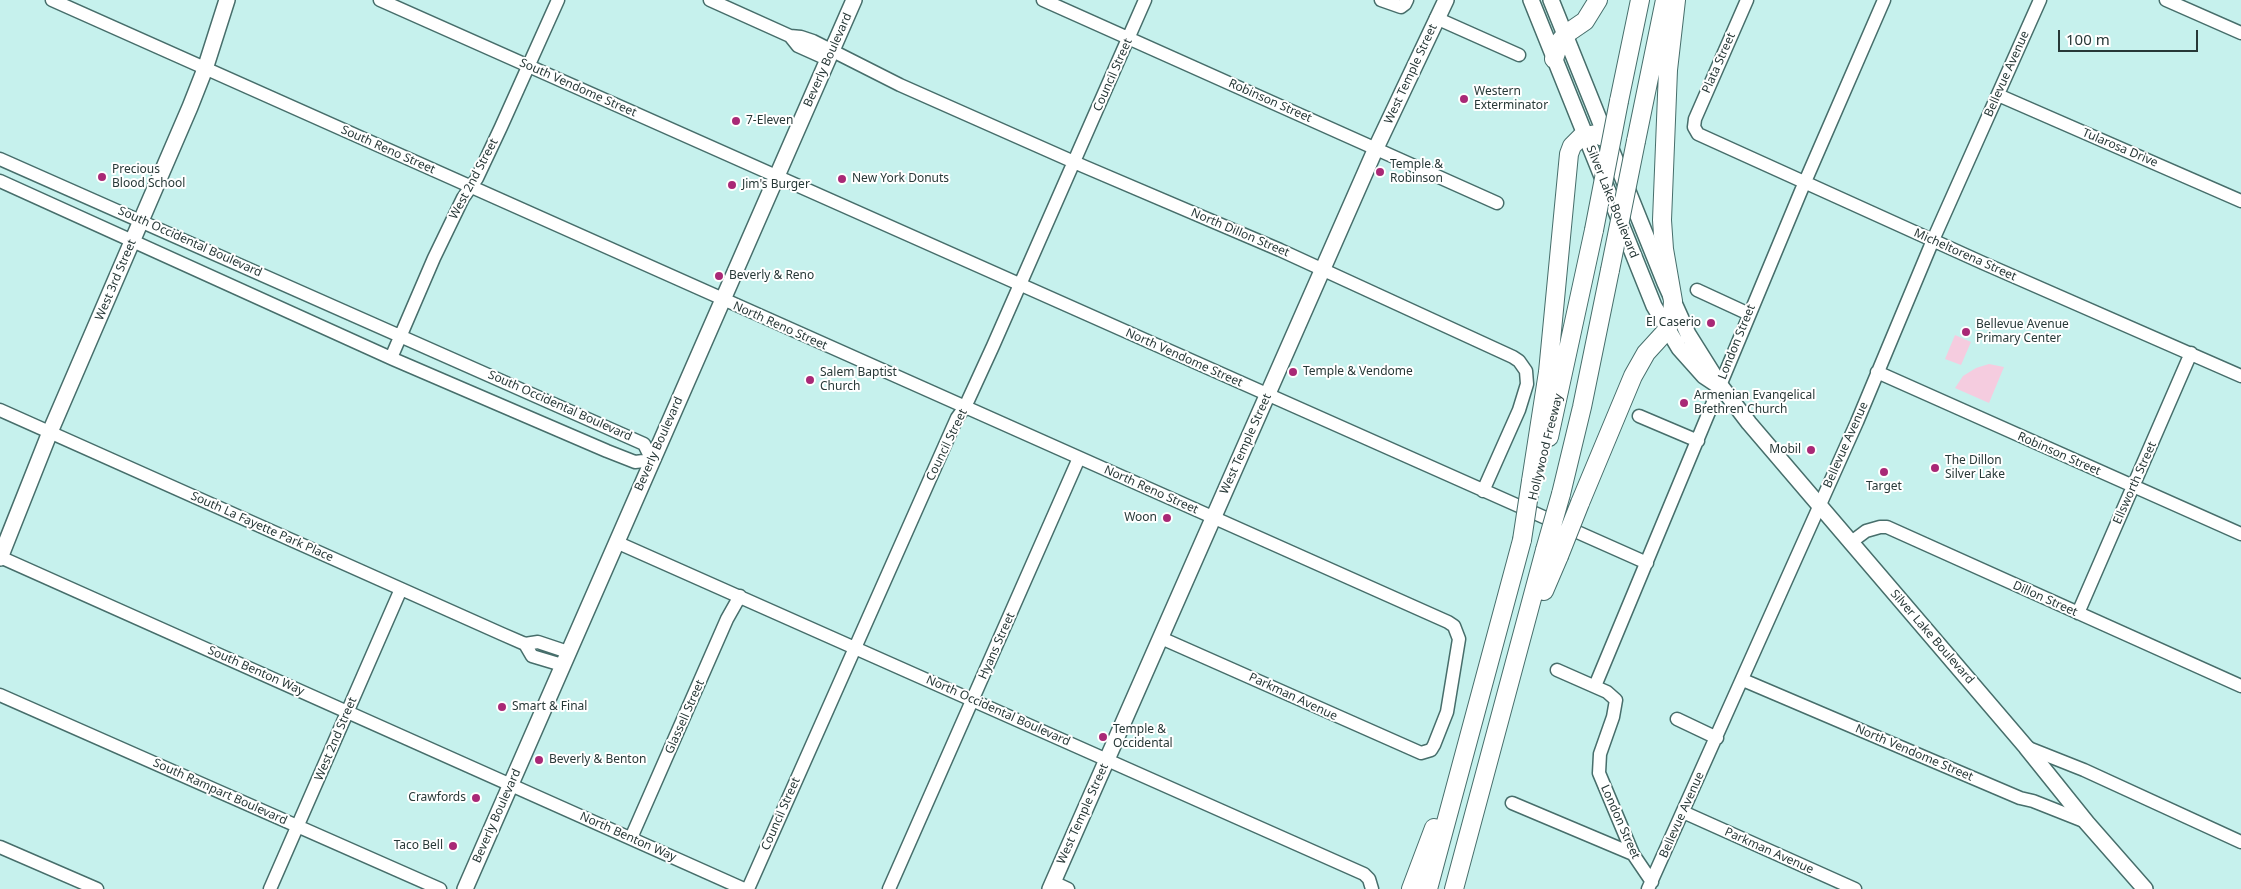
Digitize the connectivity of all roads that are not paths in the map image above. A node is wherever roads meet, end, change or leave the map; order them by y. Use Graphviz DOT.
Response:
graph roads {
  1 [pos="52,0"];
  2 [pos="227,0"];
  3 [pos="380,0"];
  4 [pos="558,0"];
  5 [pos="710,0"];
  6 [pos="854,0"];
  7 [pos="1043,0"];
  8 [pos="1145,0"];
  9 [pos="1381,0"];
  10 [pos="1407,0"];
  11 [pos="1446,0"];
  12 [pos="1531,0"];
  13 [pos="1551,0"];
  14 [pos="1598,0"];
  15 [pos="1640,0"];
  16 [pos="1665,0"];
  17 [pos="1676,0"];
  18 [pos="1747,0"];
  19 [pos="1884,0"];
  20 [pos="2040,0"];
  21 [pos="2166,0"];
  22 [pos="1436,18"];
  23 [pos="2241,33"];
  24 [pos="1566,34"];
  25 [pos="1129,38"];
  26 [pos="829,55"];
  27 [pos="1519,55"];
  28 [pos="1554,59"];
  29 [pos="528,66"];
  30 [pos="205,69"];
  31 [pos="1998,95"];
  32 [pos="1694,127"];
  33 [pos="1585,135"];
  34 [pos="1608,139"];
  35 [pos="1376,148"];
  36 [pos="0,158"];
  37 [pos="1074,161"];
  38 [pos="777,176"];
  39 [pos="0,181"];
  40 [pos="1804,182"];
  41 [pos="471,186"];
  42 [pos="2241,201"];
  43 [pos="1497,203"];
  44 [pos="142,221"];
  45 [pos="1934,240"];
  46 [pos="132,241"];
  47 [pos="1323,270"];
  48 [pos="1020,285"];
  49 [pos="1697,290"];
  50 [pos="723,300"];
  51 [pos="1673,302"];
  52 [pos="1749,314"];
  53 [pos="1667,330"];
  54 [pos="401,336"];
  55 [pos="2191,353"];
  56 [pos="391,358"];
  57 [pos="1877,372"];
  58 [pos="2241,376"];
  59 [pos="1720,385"];
  60 [pos="1268,394"];
  61 [pos="965,407"];
  62 [pos="0,410"];
  63 [pos="1639,416"];
  64 [pos="50,432"];
  65 [pos="1698,441"];
  66 [pos="1079,458"];
  67 [pos="652,460"];
  68 [pos="1535,482"];
  69 [pos="2133,488"];
  70 [pos="1483,491"];
  71 [pos="1819,505"];
  72 [pos="1213,517"];
  73 [pos="2241,534"];
  74 [pos="616,542"];
  75 [pos="1850,543"];
  76 [pos="1552,553"];
  77 [pos="0,558"];
  78 [pos="1647,564"];
  79 [pos="401,589"];
  80 [pos="740,596"];
  81 [pos="2078,613"];
  82 [pos="1160,638"];
  83 [pos="856,648"];
  84 [pos="565,658"];
  85 [pos="1557,670"];
  86 [pos="1743,680"];
  87 [pos="1596,686"];
  88 [pos="2241,686"];
  89 [pos="0,695"];
  90 [pos="973,700"];
  91 [pos="347,712"];
  92 [pos="1677,719"];
  93 [pos="1717,738"];
  94 [pos="2026,747"];
  95 [pos="1465,751"];
  96 [pos="1426,752"];
  97 [pos="1108,759"];
  98 [pos="512,785"];
  99 [pos="1512,803"];
  100 [pos="1683,812"];
  101 [pos="2087,823"];
  102 [pos="299,826"];
  103 [pos="631,838"];
  104 [pos="2241,842"];
  105 [pos="0,847"];
  106 [pos="1633,854"];
  107 [pos="1052,886"];
  108 [pos="1650,886"];
  109 [pos="97,889"];
  110 [pos="270,889"];
  111 [pos="440,889"];
  112 [pos="465,889"];
  113 [pos="746,889"];
  114 [pos="889,889"];
  115 [pos="1068,889"];
  116 [pos="1372,889"];
  117 [pos="1411,889"];
  118 [pos="1428,889"];
  119 [pos="1454,889"];
  120 [pos="1856,889"];
  121 [pos="2145,889"];
  1 -- 30 [label="street, South Reno Street"];
  2 -- 30 [label="main road, West 3rd Street"];
  3 -- 29 [label="street, South Vendome Street"];
  4 -- 29 [label="street, West 2nd Street"];
  5 -- 26 [label="street, North Dillon Street"];
  6 -- 26 [label="main road, Beverly Boulevard"];
  7 -- 25 [label="street, Robinson Street"];
  8 -- 25 [label="street, Council Street"];
  9 -- 10 [label="street"];
  11 -- 22 [label="main road, West Temple Street"];
  12 -- 28 [label="main road, Silver Lake Boulevard"];
  13 -- 24 [label="main road, Silver Lake Boulevard"];
  14 -- 24 [label="highway"];
  15 -- 68 [label="highway, Hollywood Freeway, bridge"];
  16 -- 76 [label="highway, Hollywood Freeway, bridge"];
  17 -- 51 [label="highway"];
  18 -- 32 [label="street, Plata Street"];
  19 -- 40 [label="street, London Street"];
  20 -- 31 [label="street, Bellevue Avenue"];
  21 -- 23 [label="street"];
  22 -- 27 [label="street"];
  22 -- 35 [label="main road, West Temple Street"];
  24 -- 28 [label="highway"];
  24 -- 34 [label="main road, Silver Lake Boulevard"];
  25 -- 35 [label="street, Robinson Street"];
  25 -- 37 [label="street, Council Street"];
  26 -- 37 [label="street, North Dillon Street"];
  26 -- 38 [label="main road, Beverly Boulevard"];
  28 -- 33 [label="main road, Silver Lake Boulevard"];
  29 -- 38 [label="street, South Vendome Street"];
  29 -- 41 [label="street, West 2nd Street"];
  30 -- 41 [label="street, South Reno Street"];
  30 -- 44 [label="main road, West 3rd Street"];
  31 -- 42 [label="street, Tularosa Drive"];
  31 -- 45 [label="street, Bellevue Avenue"];
  32 -- 40 [label="street, Micheltorena Street"];
  33 -- 34 [label="highway"];
  33 -- 53 [label="main road, Silver Lake Boulevard"];
  33 -- 68 [label="highway"];
  34 -- 51 [label="main road, Silver Lake Boulevard"];
  35 -- 43 [label="street, Robinson Street"];
  35 -- 47 [label="main road, West Temple Street"];
  36 -- 44 [label="street, South Occidental Boulevard"];
  37 -- 47 [label="street, North Dillon Street"];
  37 -- 48 [label="street, Council Street"];
  38 -- 48 [label="street, North Vendome Street"];
  38 -- 50 [label="main road, Beverly Boulevard"];
  39 -- 46 [label="street, South Occidental Boulevard"];
  40 -- 45 [label="street, Micheltorena Street"];
  40 -- 52 [label="street, London Street"];
  41 -- 50 [label="street, South Reno Street"];
  41 -- 54 [label="street, West 2nd Street"];
  44 -- 46 [label="main road, West 3rd Street"];
  44 -- 54 [label="street, South Occidental Boulevard"];
  45 -- 55 [label="street, Micheltorena Street"];
  45 -- 57 [label="street, Bellevue Avenue"];
  46 -- 56 [label="street, South Occidental Boulevard"];
  46 -- 64 [label="main road, West 3rd Street"];
  47 -- 60 [label="main road, West Temple Street"];
  47 -- 70 [label="street, North Dillon Street"];
  48 -- 60 [label="street, North Vendome Street"];
  48 -- 61 [label="street, Council Street"];
  49 -- 52 [label="street"];
  50 -- 61 [label="street, North Reno Street"];
  50 -- 67 [label="main road, Beverly Boulevard"];
  51 -- 53 [label="highway"];
  51 -- 59 [label="main road, Silver Lake Boulevard"];
  52 -- 59 [label="street, London Street"];
  53 -- 59 [label="main road, Silver Lake Boulevard"];
  53 -- 76 [label="highway, bridge"];
  54 -- 56 [label="street, West 2nd Street"];
  54 -- 67 [label="street, South Occidental Boulevard"];
  55 -- 58 [label="street, Micheltorena Street"];
  55 -- 69 [label="street, Ellsworth Street"];
  56 -- 67 [label="street, South Occidental Boulevard"];
  57 -- 69 [label="street, Robinson Street"];
  57 -- 71 [label="street, Bellevue Avenue"];
  59 -- 65 [label="street, London Street"];
  59 -- 71 [label="main road, Silver Lake Boulevard"];
  60 -- 70 [label="street, North Vendome Street"];
  60 -- 72 [label="main road, West Temple Street"];
  61 -- 66 [label="street, North Reno Street"];
  61 -- 83 [label="street, Council Street"];
  62 -- 64 [label="street, South La Fayette Park Place"];
  63 -- 65 [label="street"];
  64 -- 77 [label="main road, West 3rd Street"];
  64 -- 79 [label="street, South La Fayette Park Place"];
  65 -- 78 [label="street, London Street"];
  66 -- 72 [label="street, North Reno Street"];
  66 -- 90 [label="street, Hyans Street"];
  67 -- 74 [label="main road, Beverly Boulevard"];
  68 -- 95 [label="highway, Hollywood Freeway, bridge"];
  69 -- 73 [label="street, Robinson Street"];
  69 -- 81 [label="street, Ellsworth Street"];
  70 -- 78 [label="street, North Vendome Street"];
  71 -- 75 [label="main road, Silver Lake Boulevard"];
  71 -- 86 [label="street, Bellevue Avenue"];
  72 -- 82 [label="main road, West Temple Street"];
  72 -- 96 [label="street, North Reno Street"];
  74 -- 80 [label="street, North Occidental Boulevard"];
  74 -- 84 [label="main road, Beverly Boulevard"];
  75 -- 81 [label="street, Dillon Street"];
  75 -- 94 [label="main road, Silver Lake Boulevard"];
  76 -- 119 [label="highway, Hollywood Freeway"];
  77 -- 91 [label="street, South Benton Way"];
  78 -- 87 [label="street, London Street"];
  79 -- 84 [label="street, South La Fayette Park Place"];
  79 -- 91 [label="street, West 2nd Street"];
  80 -- 83 [label="street, North Occidental Boulevard"];
  80 -- 103 [label="street, Glassell Street"];
  81 -- 88 [label="street, Dillon Street"];
  82 -- 96 [label="street, Parkman Avenue"];
  82 -- 97 [label="main road, West Temple Street"];
  83 -- 90 [label="street, North Occidental Boulevard"];
  83 -- 113 [label="street, Council Street"];
  84 -- 98 [label="main road, Beverly Boulevard"];
  85 -- 87 [label="street"];
  86 -- 93 [label="street, Bellevue Avenue"];
  86 -- 101 [label="street, North Vendome Street"];
  87 -- 106 [label="street, London Street"];
  89 -- 102 [label="street, South Rampart Boulevard"];
  90 -- 97 [label="street, North Occidental Boulevard"];
  90 -- 114 [label="street, Hyans Street"];
  91 -- 98 [label="street, South Benton Way"];
  91 -- 102 [label="street, West 2nd Street"];
  92 -- 93 [label="street"];
  93 -- 100 [label="street, Bellevue Avenue"];
  94 -- 101 [label="main road, Silver Lake Boulevard"];
  94 -- 104 [label="street"];
  95 -- 117 [label="highway"];
  95 -- 118 [label="highway, Hollywood Freeway"];
  97 -- 107 [label="main road, West Temple Street"];
  97 -- 116 [label="street, North Occidental Boulevard"];
  98 -- 103 [label="street, North Benton Way"];
  98 -- 112 [label="main road, Beverly Boulevard"];
  99 -- 106 [label="street"];
  100 -- 108 [label="street, Bellevue Avenue"];
  100 -- 120 [label="street, Parkman Avenue"];
  101 -- 121 [label="main road, Silver Lake Boulevard"];
  102 -- 110 [label="street, West 2nd Street"];
  102 -- 111 [label="street, South Rampart Boulevard"];
  103 -- 113 [label="street, North Benton Way"];
  105 -- 109 [label="street"];
  106 -- 108 [label="street, London Street"];
  107 -- 115 [label="street"];
}
